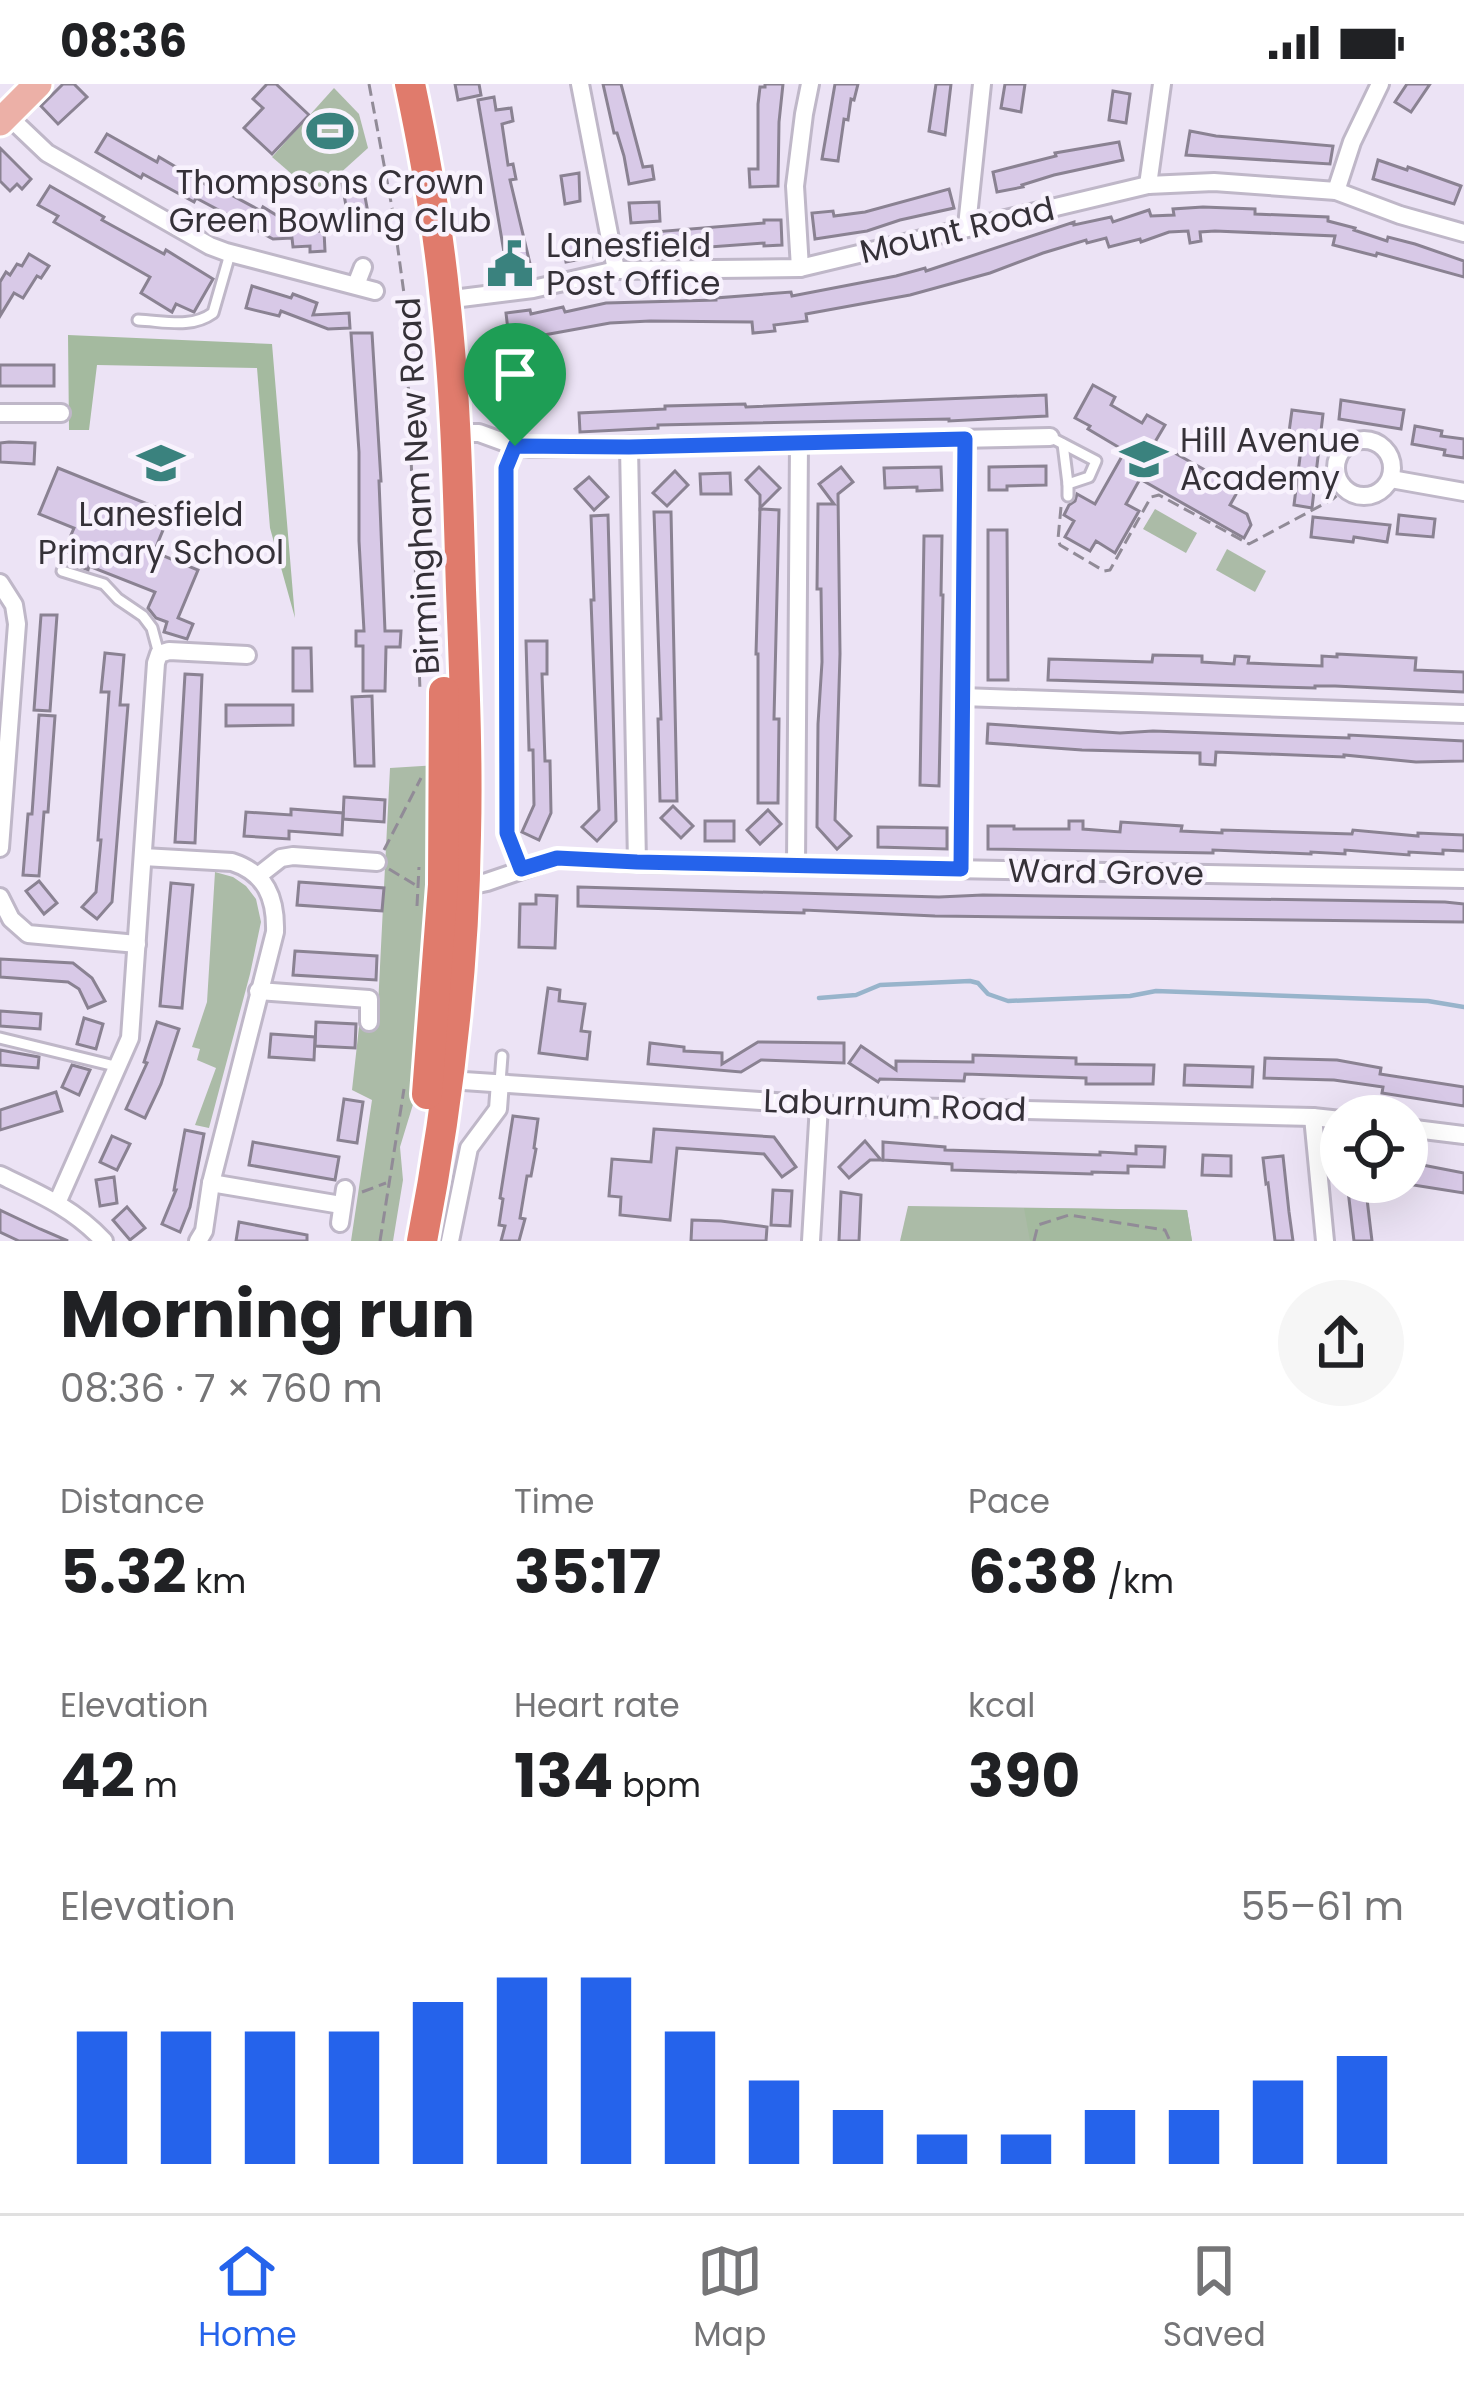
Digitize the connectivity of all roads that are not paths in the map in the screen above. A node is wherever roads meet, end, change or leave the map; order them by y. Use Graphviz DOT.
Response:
graph roads {
  1 [pos="38,84"];
  2 [pos="390,84"];
  3 [pos="410,84"];
  4 [pos="580,84"];
  5 [pos="810,84"];
  6 [pos="982,84"];
  7 [pos="1162,84"];
  8 [pos="1380,84"];
  9 [pos="3,118"];
  10 [pos="1148,185"];
  11 [pos="1336,191"];
  12 [pos="967,226"];
  13 [pos="1464,233"];
  14 [pos="230,253"];
  15 [pos="800,268"];
  16 [pos="616,270"];
  17 [pos="375,291"];
  18 [pos="436,301"];
  19 [pos="138,320"];
  20 [pos="62,412"];
  21 [pos="0,413"];
  22 [pos="456,433"];
  23 [pos="965,439"];
  24 [pos="1057,441"];
  25 [pos="799,442"];
  26 [pos="515,446"];
  27 [pos="629,447"];
  28 [pos="1391,479"];
  29 [pos="1464,492"];
  30 [pos="62,571"];
  31 [pos="0,583"];
  32 [pos="159,654"];
  33 [pos="247,655"];
  34 [pos="962,698"];
  35 [pos="1464,714"];
  36 [pos="0,848"];
  37 [pos="143,857"];
  38 [pos="377,862"];
  39 [pos="637,862"];
  40 [pos="796,865"];
  41 [pos="521,869"];
  42 [pos="961,869"];
  43 [pos="258,876"];
  44 [pos="1464,879"];
  45 [pos="442,886"];
  46 [pos="0,896"];
  47 [pos="137,944"];
  48 [pos="258,992"];
  49 [pos="369,1022"];
  50 [pos="0,1038"];
  51 [pos="502,1056"];
  52 [pos="119,1067"];
  53 [pos="427,1082"];
  54 [pos="500,1082"];
  55 [pos="819,1105"];
  56 [pos="1313,1117"];
  57 [pos="1320,1118"];
  58 [pos="1428,1131"];
  59 [pos="1464,1135"];
  60 [pos="0,1175"];
  61 [pos="211,1183"];
  62 [pos="57,1203"];
  63 [pos="342,1204"];
  64 [pos="104,1241"];
  65 [pos="198,1241"];
  66 [pos="404,1241"];
  67 [pos="422,1241"];
  68 [pos="451,1241"];
  69 [pos="811,1241"];
  70 [pos="1325,1241"];
  1 -- 9 [label="main road"];
  2 -- 18 [label="highway, Birmingham New Road"];
  3 -- 18 [label="highway, Birmingham New Road"];
  4 -- 16 [label="street"];
  5 -- 15 [label="street"];
  6 -- 12 [label="street"];
  7 -- 10 [label="street"];
  8 -- 11 [label="street"];
  9 -- 14 [label="street"];
  10 -- 11 [label="street, Mount Road"];
  10 -- 12 [label="street, Mount Road"];
  11 -- 13 [label="street, Mount Road"];
  12 -- 15 [label="street, Mount Road"];
  14 -- 17 [label="street"];
  14 -- 19 [label="lane"];
  15 -- 16 [label="street, Mount Road"];
  16 -- 18 [label="street, Mount Road"];
  18 -- 22 [label="highway, Birmingham New Road"];
  18 -- 45 [label="highway, Birmingham New Road"];
  20 -- 21 [label="street"];
  22 -- 26 [label="street"];
  22 -- 45 [label="highway, Birmingham New Road"];
  23 -- 24 [label="street"];
  23 -- 25 [label="street"];
  23 -- 34 [label="street"];
  24 -- 24 [label="lane"];
  25 -- 27 [label="street"];
  25 -- 40 [label="street"];
  26 -- 27 [label="street"];
  26 -- 41 [label="street"];
  27 -- 39 [label="street"];
  28 -- 28 [label="street"];
  28 -- 29 [label="street"];
  30 -- 32 [label="lane"];
  31 -- 36 [label="street"];
  32 -- 33 [label="street"];
  32 -- 37 [label="street"];
  34 -- 35 [label="street"];
  34 -- 42 [label="street"];
  37 -- 43 [label="street"];
  37 -- 47 [label="street"];
  38 -- 43 [label="street"];
  39 -- 40 [label="street, Ward Grove"];
  39 -- 41 [label="street, Ward Grove"];
  40 -- 42 [label="street, Ward Grove"];
  41 -- 45 [label="street, Ward Grove"];
  42 -- 44 [label="street, Ward Grove"];
  43 -- 48 [label="street"];
  45 -- 53 [label="highway, Birmingham New Road"];
  46 -- 47 [label="street"];
  47 -- 52 [label="street"];
  48 -- 49 [label="street"];
  48 -- 61 [label="street"];
  50 -- 52 [label="lane"];
  51 -- 54 [label="lane"];
  52 -- 62 [label="street"];
  53 -- 54 [label="street, Laburnum Road"];
  53 -- 66 [label="highway, Birmingham New Road"];
  53 -- 67 [label="highway, Birmingham New Road"];
  54 -- 55 [label="street, Laburnum Road"];
  54 -- 68 [label="street"];
  55 -- 56 [label="street, Laburnum Road"];
  55 -- 69 [label="street"];
  56 -- 57 [label="street, Laburnum Road"];
  56 -- 70 [label="street"];
  58 -- 59 [label="street"];
  60 -- 62 [label="street"];
  61 -- 63 [label="street"];
  61 -- 65 [label="street"];
  62 -- 64 [label="street"];
}
